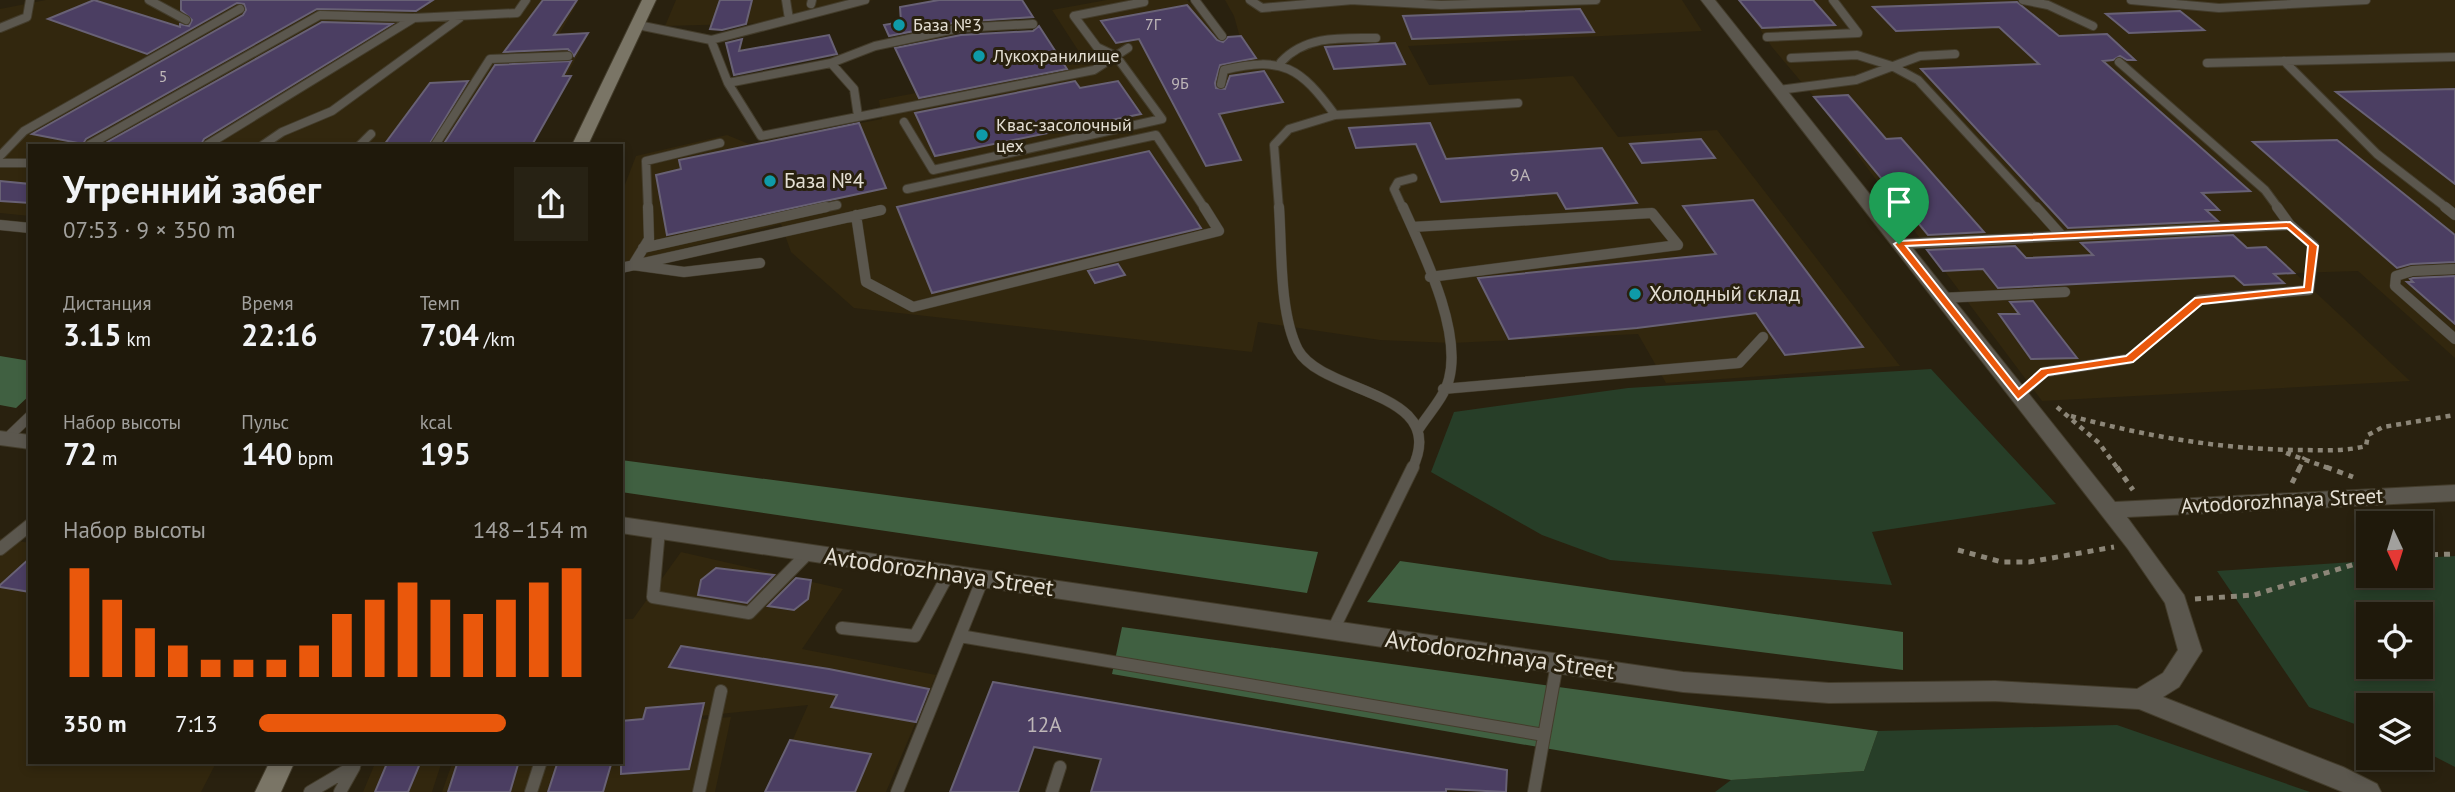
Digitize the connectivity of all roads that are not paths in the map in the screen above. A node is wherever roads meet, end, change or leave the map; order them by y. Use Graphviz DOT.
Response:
graph roads {
  1 [pos="30,0"];
  2 [pos="149,0"];
  3 [pos="526,0"];
  4 [pos="649,0"];
  5 [pos="786,0"];
  6 [pos="865,0"];
  7 [pos="1195,0"];
  8 [pos="1250,0"];
  9 [pos="1351,0"];
  10 [pos="1596,0"];
  11 [pos="1708,0"];
  12 [pos="1833,0"];
  13 [pos="2023,0"];
  14 [pos="2131,0"];
  15 [pos="2366,0"];
  16 [pos="1143,2"];
  17 [pos="240,9"];
  18 [pos="461,16"];
  19 [pos="414,18"];
  20 [pos="789,19"];
  21 [pos="186,20"];
  22 [pos="1033,24"];
  23 [pos="638,25"];
  24 [pos="2093,26"];
  25 [pos="0,28"];
  26 [pos="1222,36"];
  27 [pos="1767,37"];
  28 [pos="1376,38"];
  29 [pos="711,40"];
  30 [pos="1128,48"];
  31 [pos="1955,54"];
  32 [pos="568,56"];
  33 [pos="1116,56"];
  34 [pos="2455,57"];
  35 [pos="1791,58"];
  36 [pos="2284,61"];
  37 [pos="1281,62"];
  38 [pos="2119,62"];
  39 [pos="831,63"];
  40 [pos="2207,64"];
  41 [pos="1892,66"];
  42 [pos="728,83"];
  43 [pos="1221,84"];
  44 [pos="1779,90"];
  45 [pos="1518,103"];
  46 [pos="1335,115"];
  47 [pos="858,116"];
  48 [pos="904,122"];
  49 [pos="370,134"];
  50 [pos="720,143"];
  51 [pos="91,144"];
  52 [pos="209,144"];
  53 [pos="264,144"];
  54 [pos="361,144"];
  55 [pos="436,144"];
  56 [pos="580,144"];
  57 [pos="0,156"];
  58 [pos="0,163"];
  59 [pos="28,163"];
  60 [pos="1413,178"];
  61 [pos="907,190"];
  62 [pos="837,205"];
  63 [pos="881,210"];
  64 [pos="856,215"];
  65 [pos="2455,215"];
  66 [pos="0,225"];
  67 [pos="2290,225"];
  68 [pos="1412,227"];
  69 [pos="28,228"];
  70 [pos="2061,235"];
  71 [pos="1899,244"];
  72 [pos="643,248"];
  73 [pos="760,263"];
  74 [pos="633,265"];
  75 [pos="623,268"];
  76 [pos="2455,270"];
  77 [pos="1430,277"];
  78 [pos="2065,292"];
  79 [pos="1942,298"];
  80 [pos="1763,337"];
  81 [pos="2455,339"];
  82 [pos="1443,389"];
  83 [pos="2018,396"];
  84 [pos="28,417"];
  85 [pos="1418,430"];
  86 [pos="3,438"];
  87 [pos="28,442"];
  88 [pos="2455,493"];
  89 [pos="2109,510"];
  90 [pos="623,525"];
  91 [pos="28,527"];
  92 [pos="659,530"];
  93 [pos="0,549"];
  94 [pos="808,552"];
  95 [pos="949,573"];
  96 [pos="983,578"];
  97 [pos="842,628"];
  98 [pos="1333,630"];
  99 [pos="960,636"];
  100 [pos="1557,664"];
  101 [pos="721,691"];
  102 [pos="2140,699"];
  103 [pos="1544,736"];
  104 [pos="282,764"];
  105 [pos="355,764"];
  106 [pos="540,764"];
  107 [pos="1060,767"];
  108 [pos="268,792"];
  109 [pos="310,792"];
  110 [pos="340,792"];
  111 [pos="531,792"];
  112 [pos="699,792"];
  113 [pos="897,792"];
  114 [pos="1052,792"];
  115 [pos="1534,792"];
  116 [pos="2368,792"];
  1 -- 25 [label="lane"];
  2 -- 21 [label="lane"];
  3 -- 18 [label="lane"];
  4 -- 23 [label="main road"];
  5 -- 20 [label="lane"];
  6 -- 20 [label="lane"];
  7 -- 26 [label="lane"];
  8 -- 9 [label="lane"];
  9 -- 10 [label="lane"];
  11 -- 44 [label="street"];
  12 -- 27 [label="lane"];
  13 -- 24 [label="lane"];
  14 -- 15 [label="lane"];
  16 -- 33 [label="lane"];
  17 -- 57 [label="lane"];
  18 -- 19 [label="lane"];
  18 -- 53 [label="lane"];
  19 -- 51 [label="lane"];
  19 -- 52 [label="lane"];
  20 -- 29 [label="lane"];
  22 -- 39 [label="lane"];
  23 -- 29 [label="lane"];
  23 -- 56 [label="main road"];
  28 -- 37 [label="lane"];
  29 -- 42 [label="lane"];
  30 -- 33 [label="lane"];
  31 -- 41 [label="lane"];
  32 -- 55 [label="lane"];
  33 -- 47 [label="lane"];
  33 -- 48 [label="lane"];
  34 -- 36 [label="lane"];
  35 -- 41 [label="lane"];
  36 -- 40 [label="lane"];
  36 -- 65 [label="lane"];
  37 -- 43 [label="lane"];
  37 -- 46 [label="lane"];
  38 -- 67 [label="lane"];
  39 -- 42 [label="lane"];
  39 -- 47 [label="lane"];
  41 -- 44 [label="lane"];
  41 -- 70 [label="lane"];
  42 -- 47 [label="lane"];
  44 -- 71 [label="street"];
  45 -- 46 [label="lane"];
  46 -- 85 [label="lane"];
  49 -- 54 [label="lane"];
  50 -- 72 [label="lane"];
  58 -- 59 [label="lane"];
  60 -- 68 [label="lane"];
  61 -- 64 [label="lane"];
  62 -- 72 [label="lane"];
  63 -- 64 [label="lane"];
  64 -- 74 [label="lane"];
  66 -- 69 [label="lane"];
  67 -- 70 [label="lane"];
  67 -- 83 [label="lane"];
  68 -- 77 [label="lane"];
  68 -- 77 [label="lane"];
  70 -- 71 [label="lane"];
  71 -- 79 [label="street"];
  72 -- 74 [label="lane"];
  73 -- 74 [label="lane"];
  74 -- 75 [label="lane"];
  76 -- 81 [label="lane"];
  77 -- 82 [label="lane"];
  78 -- 79 [label="lane"];
  79 -- 83 [label="street"];
  80 -- 82 [label="lane"];
  82 -- 85 [label="lane"];
  83 -- 89 [label="street"];
  84 -- 86 [label="lane"];
  85 -- 98 [label="lane"];
  86 -- 87 [label="street"];
  88 -- 89 [label="street, Avtodorozhnaya Street"];
  89 -- 102 [label="street"];
  90 -- 92 [label="street, Avtodorozhnaya Street"];
  91 -- 93 [label="lane"];
  92 -- 94 [label="street, Avtodorozhnaya Street"];
  92 -- 94 [label="lane"];
  94 -- 95 [label="street, Avtodorozhnaya Street"];
  95 -- 96 [label="street, Avtodorozhnaya Street"];
  95 -- 97 [label="lane"];
  96 -- 98 [label="street, Avtodorozhnaya Street"];
  96 -- 99 [label="lane"];
  98 -- 100 [label="street, Avtodorozhnaya Street"];
  99 -- 103 [label="lane"];
  99 -- 113 [label="lane"];
  100 -- 102 [label="street, Avtodorozhnaya Street"];
  100 -- 103 [label="lane"];
  101 -- 112 [label="lane"];
  102 -- 116 [label="street, Avtodorozhnaya Street"];
  103 -- 115 [label="lane"];
  104 -- 108 [label="main road"];
  105 -- 109 [label="lane"];
  105 -- 110 [label="lane"];
  106 -- 111 [label="lane"];
  107 -- 114 [label="lane"];
}
